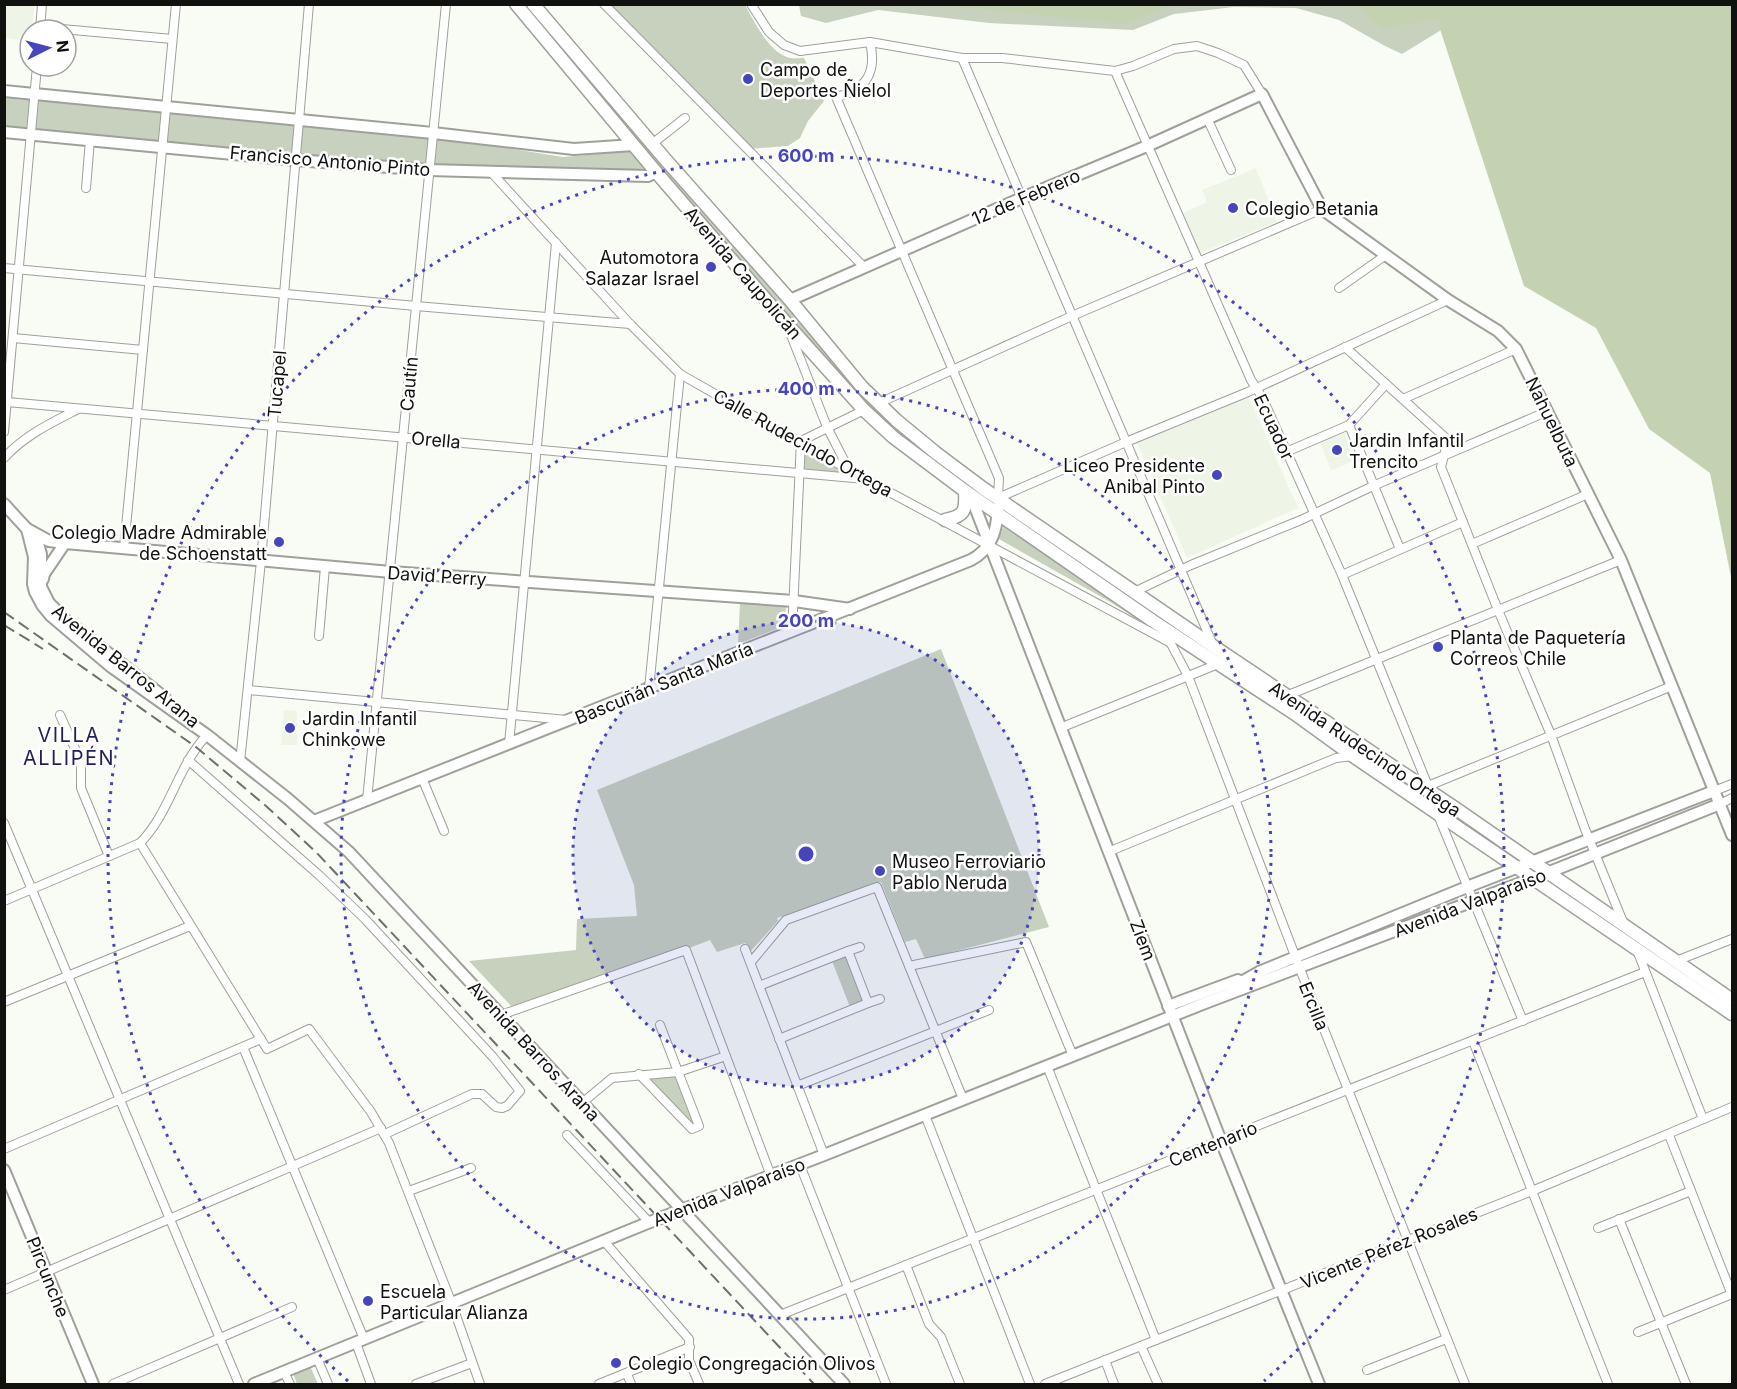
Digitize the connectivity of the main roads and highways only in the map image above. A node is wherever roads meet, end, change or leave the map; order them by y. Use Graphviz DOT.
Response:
graph roads {
  1 [pos="516,4"];
  2 [pos="533,4"];
  3 [pos="633,146"];
  4 [pos="655,148"];
  5 [pos="743,247"];
  6 [pos="730,257"];
  7 [pos="755,286"];
  8 [pos="790,300"];
  9 [pos="864,410"];
  10 [pos="896,420"];
  11 [pos="967,493"];
  12 [pos="998,498"];
  13 [pos="998,514"];
  14 [pos="945,520"];
  15 [pos="1732,1000"];
  16 [pos="1732,1014"];
  1 -- 3 [label="main road, Avenida Caupolicán"];
  2 -- 4 [label="main road, Avenida Caupolicán"];
  3 -- 4 [label="main road"];
  3 -- 6 [label="main road, Avenida Caupolicán"];
  4 -- 5 [label="main road, Avenida Caupolicán"];
  5 -- 6 [label="main road"];
  5 -- 8 [label="main road, Avenida Caupolicán"];
  6 -- 7 [label="main road, Avenida Caupolicán"];
  7 -- 8 [label="main road"];
  7 -- 9 [label="main road, Avenida Caupolicán"];
  8 -- 10 [label="main road, Avenida Caupolicán"];
  9 -- 10 [label="main road"];
  9 -- 11 [label="main road, Avenida Caupolicán"];
  10 -- 12 [label="main road, Avenida Caupolicán"];
  11 -- 13 [label="main road, Avenida Caupolicán"];
  11 -- 14 [label="main road"];
  12 -- 15 [label="main road, Avenida Rudecindo Ortega"];
  13 -- 16 [label="main road, Avenida Rudecindo Ortega"];
}
